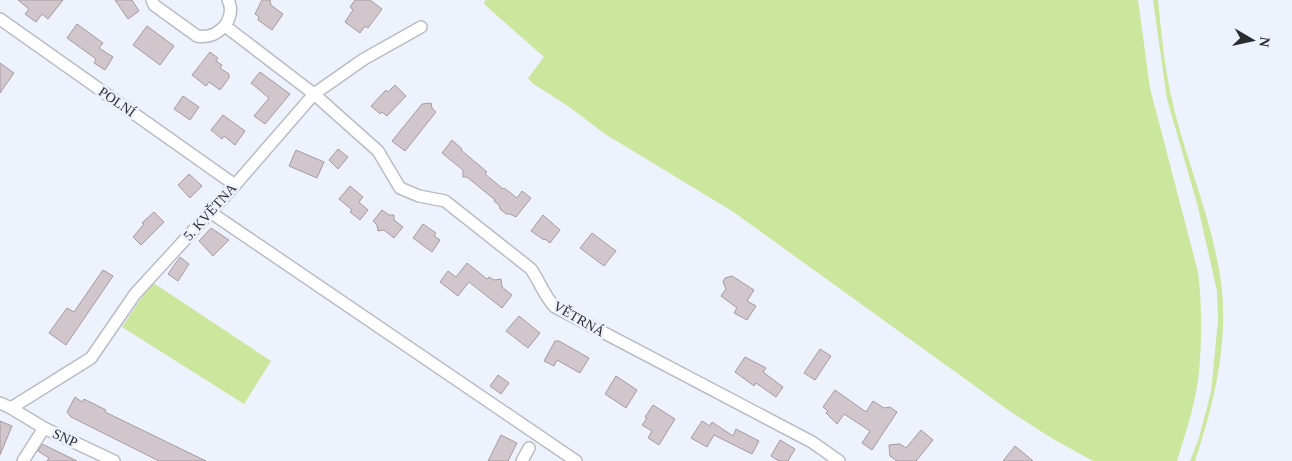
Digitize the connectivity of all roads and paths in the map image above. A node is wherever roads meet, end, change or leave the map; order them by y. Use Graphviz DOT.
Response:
graph roads {
  1 [pos="152,0"];
  2 [pos="228,0"];
  3 [pos="0,19"];
  4 [pos="225,26"];
  5 [pos="420,27"];
  6 [pos="314,94"];
  7 [pos="235,186"];
  8 [pos="210,212"];
  9 [pos="5,405"];
  10 [pos="44,428"];
  11 [pos="529,448"];
  12 [pos="23,461"];
  13 [pos="114,461"];
  14 [pos="522,461"];
  15 [pos="576,461"];
  16 [pos="840,461"];
  1 -- 4 [label="street"];
  2 -- 4 [label="street"];
  3 -- 7 [label="street, POLNÍ"];
  4 -- 6 [label="street"];
  5 -- 6 [label="street, 5. KVĚTNA"];
  6 -- 7 [label="street, 5. KVĚTNA"];
  6 -- 16 [label="street, VĚTRNÁ"];
  7 -- 8 [label="street, 5. KVĚTNA"];
  8 -- 9 [label="street, 5. KVĚTNA"];
  8 -- 15 [label="street"];
  9 -- 10 [label="street, SNP"];
  10 -- 12 [label="street, SNP"];
  10 -- 13 [label="street, SNP"];
  11 -- 14 [label="street"];
}
